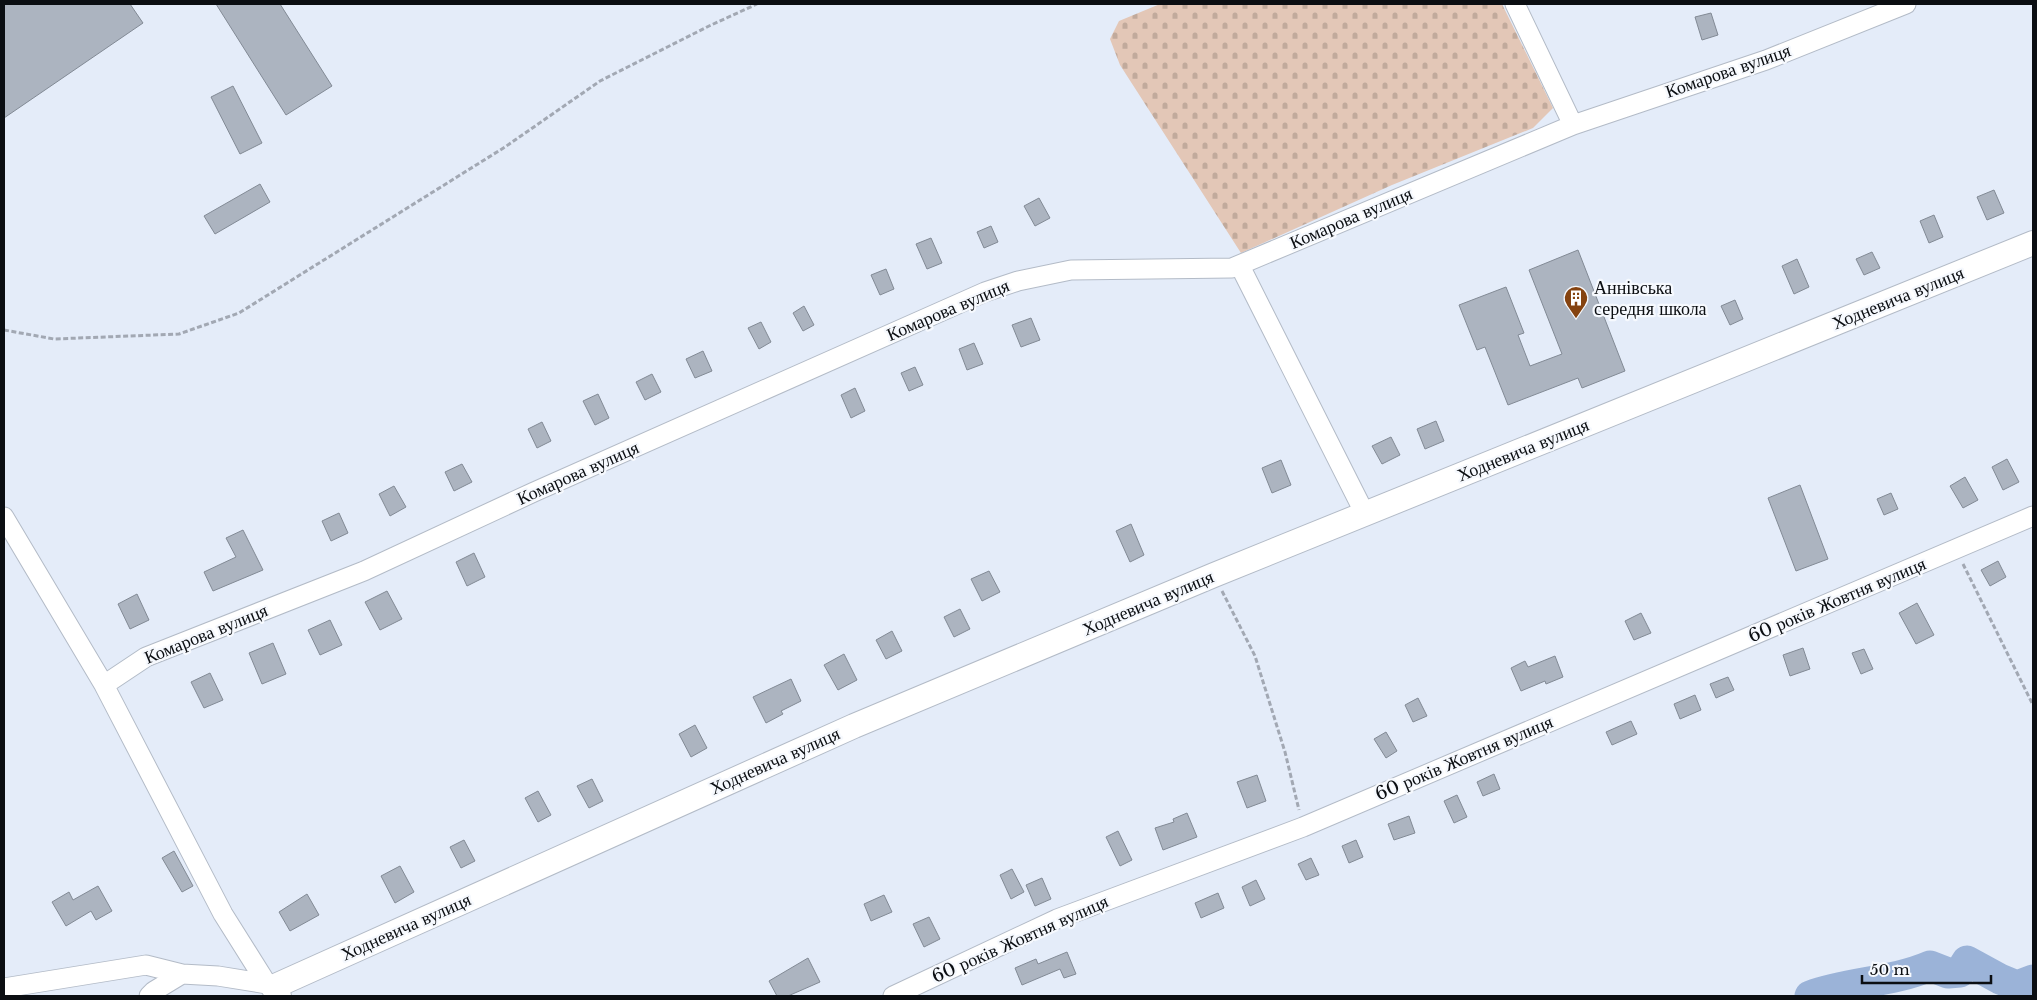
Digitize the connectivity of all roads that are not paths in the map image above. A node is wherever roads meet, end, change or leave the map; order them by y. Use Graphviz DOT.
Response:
graph roads {
  1 [pos="1516,4"];
  2 [pos="1906,4"];
  3 [pos="1573,125"];
  4 [pos="2033,243"];
  5 [pos="1240,266"];
  6 [pos="1365,514"];
  7 [pos="2033,516"];
  8 [pos="4,517"];
  9 [pos="104,685"];
  10 [pos="182,974"];
  11 [pos="4,988"];
  12 [pos="273,989"];
  13 [pos="149,996"];
  14 [pos="893,996"];
  1 -- 3 [label="street"];
  2 -- 3 [label="street, Комарова вулиця"];
  3 -- 5 [label="street, Комарова вулиця"];
  4 -- 6 [label="main road, Ходневича вулиця"];
  5 -- 6 [label="street"];
  5 -- 9 [label="street, Комарова вулиця"];
  6 -- 12 [label="main road, Ходневича вулиця"];
  7 -- 14 [label="street, 60 років Жовтня вулиця"];
  8 -- 9 [label="street"];
  9 -- 12 [label="street"];
  10 -- 11 [label="street"];
  10 -- 12 [label="street"];
  10 -- 13 [label="street"];
}
